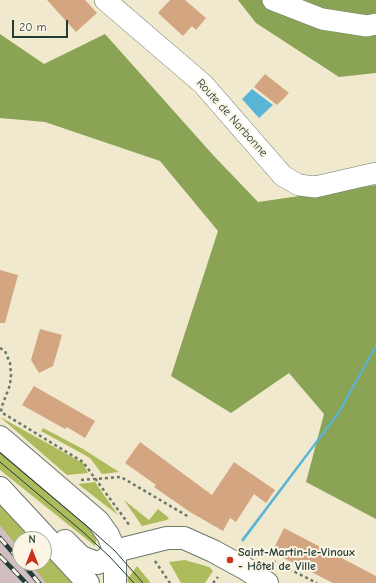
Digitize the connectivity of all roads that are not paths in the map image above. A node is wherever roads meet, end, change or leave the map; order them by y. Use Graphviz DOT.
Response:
graph roads {
  1 [pos="105,0"];
  2 [pos="273,0"];
  3 [pos="376,24"];
  4 [pos="376,173"];
  5 [pos="0,438"];
  6 [pos="0,488"];
  7 [pos="17,505"];
  8 [pos="109,556"];
  9 [pos="88,583"];
  10 [pos="97,583"];
  11 [pos="115,583"];
  12 [pos="267,583"];
  1 -- 4 [label="street, Route de Narbonne"];
  2 -- 3 [label="street"];
  5 -- 8 [label="main road"];
  6 -- 7 [label="main road"];
  7 -- 8 [label="main road"];
  7 -- 9 [label="main road"];
  8 -- 10 [label="main road"];
  8 -- 11 [label="main road"];
  8 -- 12 [label="main road"];
}
